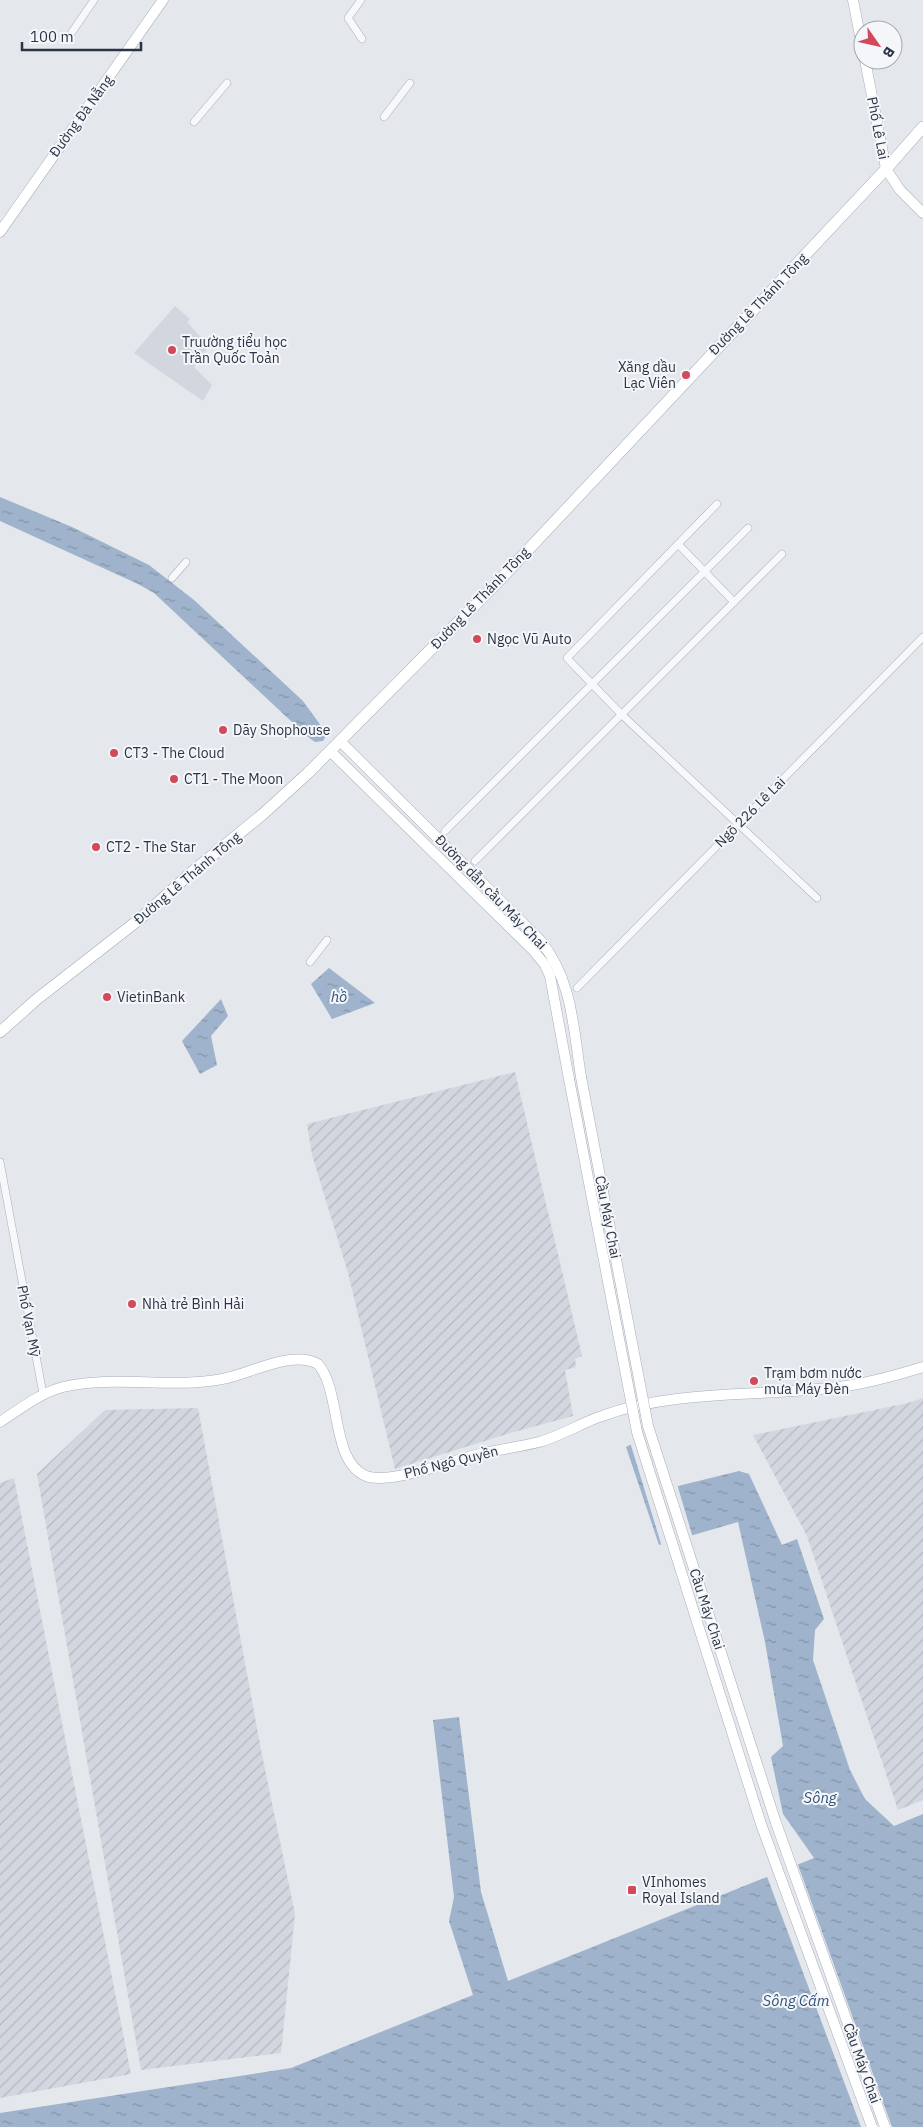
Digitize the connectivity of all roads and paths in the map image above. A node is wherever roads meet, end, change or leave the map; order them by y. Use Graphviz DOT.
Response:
graph roads {
  1 [pos="94,0"];
  2 [pos="163,0"];
  3 [pos="361,0"];
  4 [pos="853,0"];
  5 [pos="857,20"];
  6 [pos="72,32"];
  7 [pos="362,39"];
  8 [pos="867,70"];
  9 [pos="226,83"];
  10 [pos="410,83"];
  11 [pos="384,117"];
  12 [pos="194,122"];
  13 [pos="923,127"];
  14 [pos="886,169"];
  15 [pos="923,213"];
  16 [pos="0,232"];
  17 [pos="717,504"];
  18 [pos="748,528"];
  19 [pos="678,544"];
  20 [pos="782,554"];
  21 [pos="186,562"];
  22 [pos="705,572"];
  23 [pos="172,578"];
  24 [pos="734,602"];
  25 [pos="923,637"];
  26 [pos="593,684"];
  27 [pos="621,714"];
  28 [pos="340,741"];
  29 [pos="330,751"];
  30 [pos="739,824"];
  31 [pos="445,831"];
  32 [pos="475,861"];
  33 [pos="817,898"];
  34 [pos="327,940"];
  35 [pos="310,962"];
  36 [pos="577,988"];
  37 [pos="0,1032"];
  38 [pos="581,1077"];
  39 [pos="569,1079"];
  40 [pos="0,1162"];
  41 [pos="923,1367"];
  42 [pos="43,1394"];
  43 [pos="0,1422"];
  44 [pos="872,2127"];
  45 [pos="885,2127"];
  1 -- 6 [label="street"];
  2 -- 16 [label="street, Đường Đà Nẵng"];
  3 -- 7 [label="street"];
  4 -- 5 [label="street"];
  8 -- 14 [label="street, Phố Lê Lai"];
  9 -- 12 [label="street"];
  10 -- 11 [label="street"];
  13 -- 14 [label="main road, Đường Lê Thánh Tông"];
  14 -- 15 [label="street, Phố Lê Lai"];
  14 -- 28 [label="main road, Đường Lê Thánh Tông"];
  17 -- 19 [label="street"];
  18 -- 22 [label="street"];
  19 -- 22 [label="street"];
  19 -- 26 [label="street"];
  20 -- 24 [label="street"];
  21 -- 23 [label="street"];
  22 -- 24 [label="street"];
  22 -- 26 [label="street"];
  24 -- 27 [label="street"];
  25 -- 30 [label="street, Ngõ 226 Lê Lai"];
  26 -- 27 [label="street"];
  26 -- 31 [label="street"];
  27 -- 30 [label="street"];
  27 -- 32 [label="street"];
  28 -- 29 [label="main road, Đường Lê Thánh Tông"];
  28 -- 38 [label="street, Đường dẫn cầu Máy Chai"];
  29 -- 37 [label="main road, Đường Lê Thánh Tông"];
  29 -- 39 [label="street, Đường dẫn cầu Máy Chai"];
  30 -- 33 [label="street"];
  30 -- 36 [label="street, Ngõ 226 Lê Lai"];
  34 -- 35 [label="street"];
  38 -- 45 [label="street, Cầu Máy Chai, bridge"];
  39 -- 44 [label="street, Cầu Máy Chai, bridge"];
  40 -- 42 [label="street, Phố Vạn Mỹ"];
  41 -- 42 [label="street, Phố Ngô Quyền"];
  42 -- 43 [label="street, Phố Ngô Quyền"];
}
